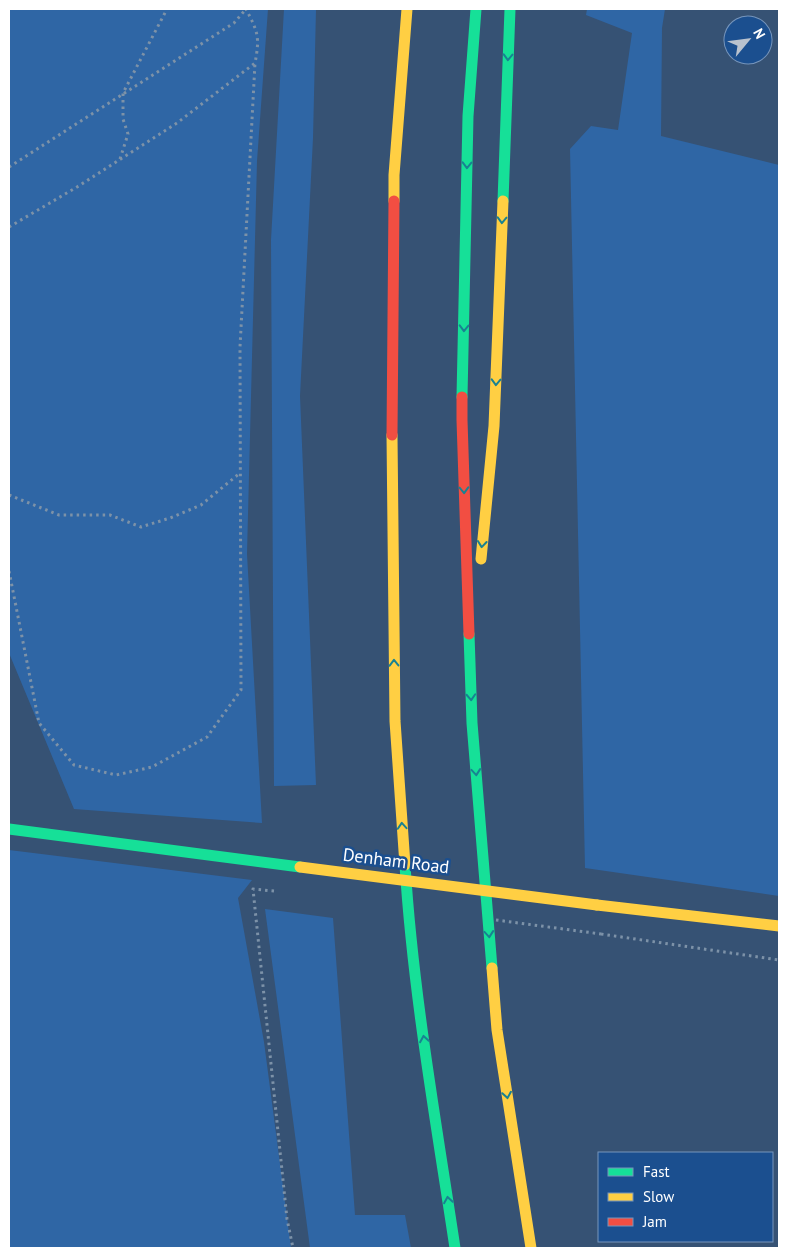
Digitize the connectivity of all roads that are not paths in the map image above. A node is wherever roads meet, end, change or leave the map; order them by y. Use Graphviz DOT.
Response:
graph roads {
  1 [pos="407,9"];
  2 [pos="476,9"];
  3 [pos="485,9"];
  4 [pos="510,9"];
  5 [pos="468,116"];
  6 [pos="470,671"];
  7 [pos="9,828"];
  8 [pos="779,926"];
  9 [pos="455,1248"];
  10 [pos="531,1248"];
  9 -- 1 [label="main road, one-way"];
  2 -- 5 [label="main road"];
  3 -- 5 [label="main road"];
  4 -- 6 [label="main road, one-way"];
  5 -- 6 [label="main road, one-way"];
  6 -- 10 [label="main road, one-way"];
  7 -- 8 [label="main road, Denham Road, bridge"];
}
